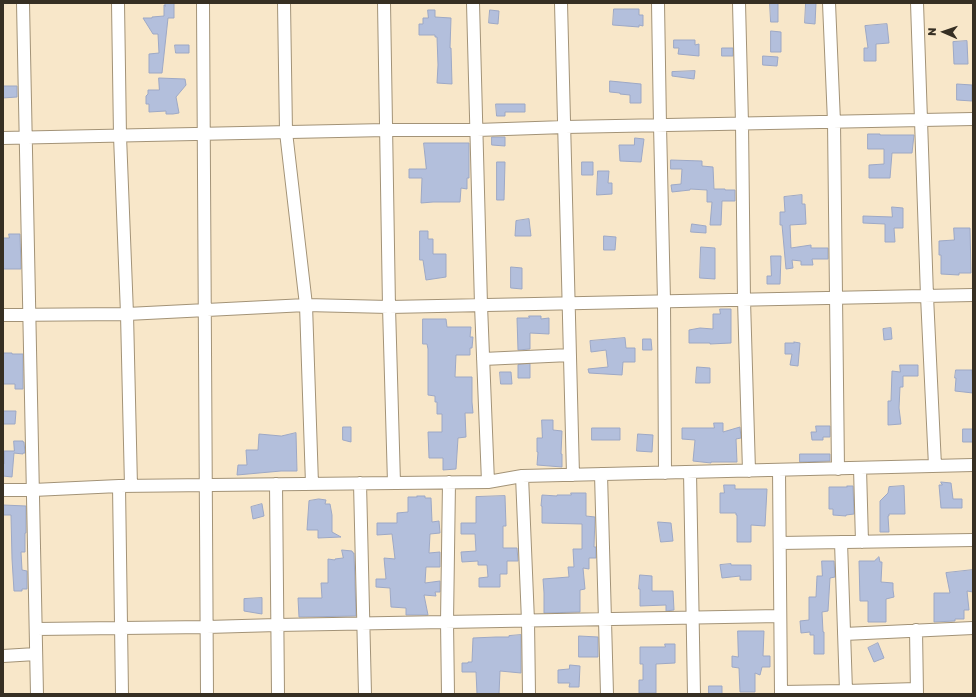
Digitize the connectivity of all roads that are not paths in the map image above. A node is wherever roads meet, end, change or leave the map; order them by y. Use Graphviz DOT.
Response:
graph roads {
  1 [pos="23,3"];
  2 [pos="118,3"];
  3 [pos="203,3"];
  4 [pos="284,3"];
  5 [pos="384,3"];
  6 [pos="473,3"];
  7 [pos="561,3"];
  8 [pos="658,3"];
  9 [pos="739,3"];
  10 [pos="829,3"];
  11 [pos="917,3"];
  12 [pos="921,120"];
  13 [pos="973,120"];
  14 [pos="834,122"];
  15 [pos="742,124"];
  16 [pos="660,125"];
  17 [pos="565,127"];
  18 [pos="386,130"];
  19 [pos="477,130"];
  20 [pos="286,132"];
  21 [pos="204,134"];
  22 [pos="120,136"];
  23 [pos="3,138"];
  24 [pos="26,138"];
  25 [pos="973,295"];
  26 [pos="927,296"];
  27 [pos="836,298"];
  28 [pos="744,300"];
  29 [pos="664,301"];
  30 [pos="569,303"];
  31 [pos="481,305"];
  32 [pos="306,306"];
  33 [pos="389,307"];
  34 [pos="205,311"];
  35 [pos="29,314"];
  36 [pos="127,314"];
  37 [pos="3,315"];
  38 [pos="570,355"];
  39 [pos="483,359"];
  40 [pos="973,465"];
  41 [pos="935,466"];
  42 [pos="860,468"];
  43 [pos="838,469"];
  44 [pos="779,470"];
  45 [pos="749,471"];
  46 [pos="690,472"];
  47 [pos="665,473"];
  48 [pos="601,474"];
  49 [pos="573,475"];
  50 [pos="522,476"];
  51 [pos="449,482"];
  52 [pos="488,482"];
  53 [pos="360,483"];
  54 [pos="394,483"];
  55 [pos="276,484"];
  56 [pos="312,484"];
  57 [pos="206,485"];
  58 [pos="125,486"];
  59 [pos="3,490"];
  60 [pos="33,490"];
  61 [pos="973,540"];
  62 [pos="841,542"];
  63 [pos="862,542"];
  64 [pos="780,544"];
  65 [pos="780,616"];
  66 [pos="692,618"];
  67 [pos="605,619"];
  68 [pos="528,621"];
  69 [pos="447,622"];
  70 [pos="364,624"];
  71 [pos="276,625"];
  72 [pos="207,627"];
  73 [pos="121,628"];
  74 [pos="973,628"];
  75 [pos="36,629"];
  76 [pos="916,630"];
  77 [pos="844,634"];
  78 [pos="36,654"];
  79 [pos="3,656"];
  80 [pos="846,691"];
  81 [pos="917,691"];
  82 [pos="781,693"];
  83 [pos="37,694"];
  84 [pos="122,694"];
  85 [pos="207,694"];
  86 [pos="278,694"];
  87 [pos="365,694"];
  88 [pos="448,694"];
  89 [pos="529,694"];
  90 [pos="607,694"];
  91 [pos="694,694"];
  1 -- 24 [label="street"];
  2 -- 22 [label="street"];
  3 -- 21 [label="street"];
  4 -- 20 [label="street"];
  5 -- 18 [label="street"];
  6 -- 19 [label="street"];
  7 -- 17 [label="street"];
  8 -- 16 [label="street"];
  9 -- 15 [label="street"];
  10 -- 14 [label="street"];
  11 -- 12 [label="street"];
  12 -- 13 [label="street"];
  12 -- 14 [label="street"];
  12 -- 26 [label="street"];
  14 -- 15 [label="street"];
  14 -- 27 [label="street"];
  15 -- 16 [label="street"];
  15 -- 28 [label="street"];
  16 -- 17 [label="street"];
  16 -- 29 [label="street"];
  17 -- 19 [label="street"];
  17 -- 30 [label="street"];
  18 -- 19 [label="street"];
  18 -- 20 [label="street"];
  18 -- 33 [label="street"];
  19 -- 31 [label="street"];
  20 -- 21 [label="street"];
  20 -- 32 [label="street"];
  21 -- 22 [label="street"];
  21 -- 34 [label="street"];
  22 -- 24 [label="street"];
  22 -- 36 [label="street"];
  23 -- 24 [label="street"];
  24 -- 35 [label="street"];
  25 -- 26 [label="street"];
  26 -- 27 [label="street"];
  26 -- 41 [label="street"];
  27 -- 28 [label="street"];
  27 -- 43 [label="street"];
  28 -- 29 [label="street"];
  28 -- 45 [label="street"];
  29 -- 30 [label="street"];
  29 -- 47 [label="street"];
  30 -- 31 [label="street"];
  30 -- 38 [label="street"];
  31 -- 33 [label="street"];
  31 -- 39 [label="street"];
  32 -- 33 [label="street"];
  32 -- 34 [label="street"];
  32 -- 56 [label="street"];
  33 -- 54 [label="street"];
  34 -- 36 [label="street"];
  34 -- 57 [label="street"];
  35 -- 36 [label="street"];
  35 -- 37 [label="street"];
  35 -- 60 [label="street"];
  36 -- 58 [label="street"];
  38 -- 39 [label="street"];
  38 -- 49 [label="street"];
  39 -- 52 [label="street"];
  40 -- 41 [label="street"];
  41 -- 42 [label="street"];
  42 -- 43 [label="street"];
  42 -- 63 [label="street"];
  43 -- 44 [label="street"];
  44 -- 45 [label="street"];
  44 -- 64 [label="street"];
  45 -- 46 [label="street"];
  46 -- 47 [label="street"];
  46 -- 66 [label="street"];
  47 -- 48 [label="street"];
  48 -- 49 [label="street"];
  48 -- 67 [label="street"];
  49 -- 50 [label="street"];
  50 -- 52 [label="street"];
  50 -- 68 [label="street"];
  51 -- 52 [label="street"];
  51 -- 54 [label="street"];
  51 -- 69 [label="street"];
  53 -- 54 [label="street"];
  53 -- 56 [label="street"];
  53 -- 70 [label="street"];
  55 -- 56 [label="street"];
  55 -- 57 [label="street"];
  55 -- 71 [label="street"];
  57 -- 58 [label="street"];
  57 -- 72 [label="street"];
  58 -- 60 [label="street"];
  58 -- 73 [label="street"];
  59 -- 60 [label="street"];
  60 -- 75 [label="street"];
  61 -- 63 [label="street"];
  62 -- 63 [label="street"];
  62 -- 64 [label="street"];
  62 -- 77 [label="street"];
  64 -- 65 [label="street"];
  65 -- 66 [label="street"];
  65 -- 82 [label="street"];
  66 -- 67 [label="street"];
  66 -- 91 [label="street"];
  67 -- 68 [label="street"];
  67 -- 90 [label="street"];
  68 -- 69 [label="street"];
  68 -- 89 [label="street"];
  69 -- 70 [label="street"];
  69 -- 88 [label="street"];
  70 -- 71 [label="street"];
  70 -- 87 [label="street"];
  71 -- 72 [label="street"];
  71 -- 86 [label="street"];
  72 -- 73 [label="street"];
  72 -- 85 [label="street"];
  73 -- 75 [label="street"];
  73 -- 84 [label="street"];
  74 -- 76 [label="street"];
  75 -- 78 [label="street"];
  76 -- 77 [label="street"];
  76 -- 81 [label="street"];
  77 -- 80 [label="street"];
  78 -- 79 [label="street"];
  78 -- 83 [label="street"];
  80 -- 81 [label="street"];
  80 -- 82 [label="street"];
}
